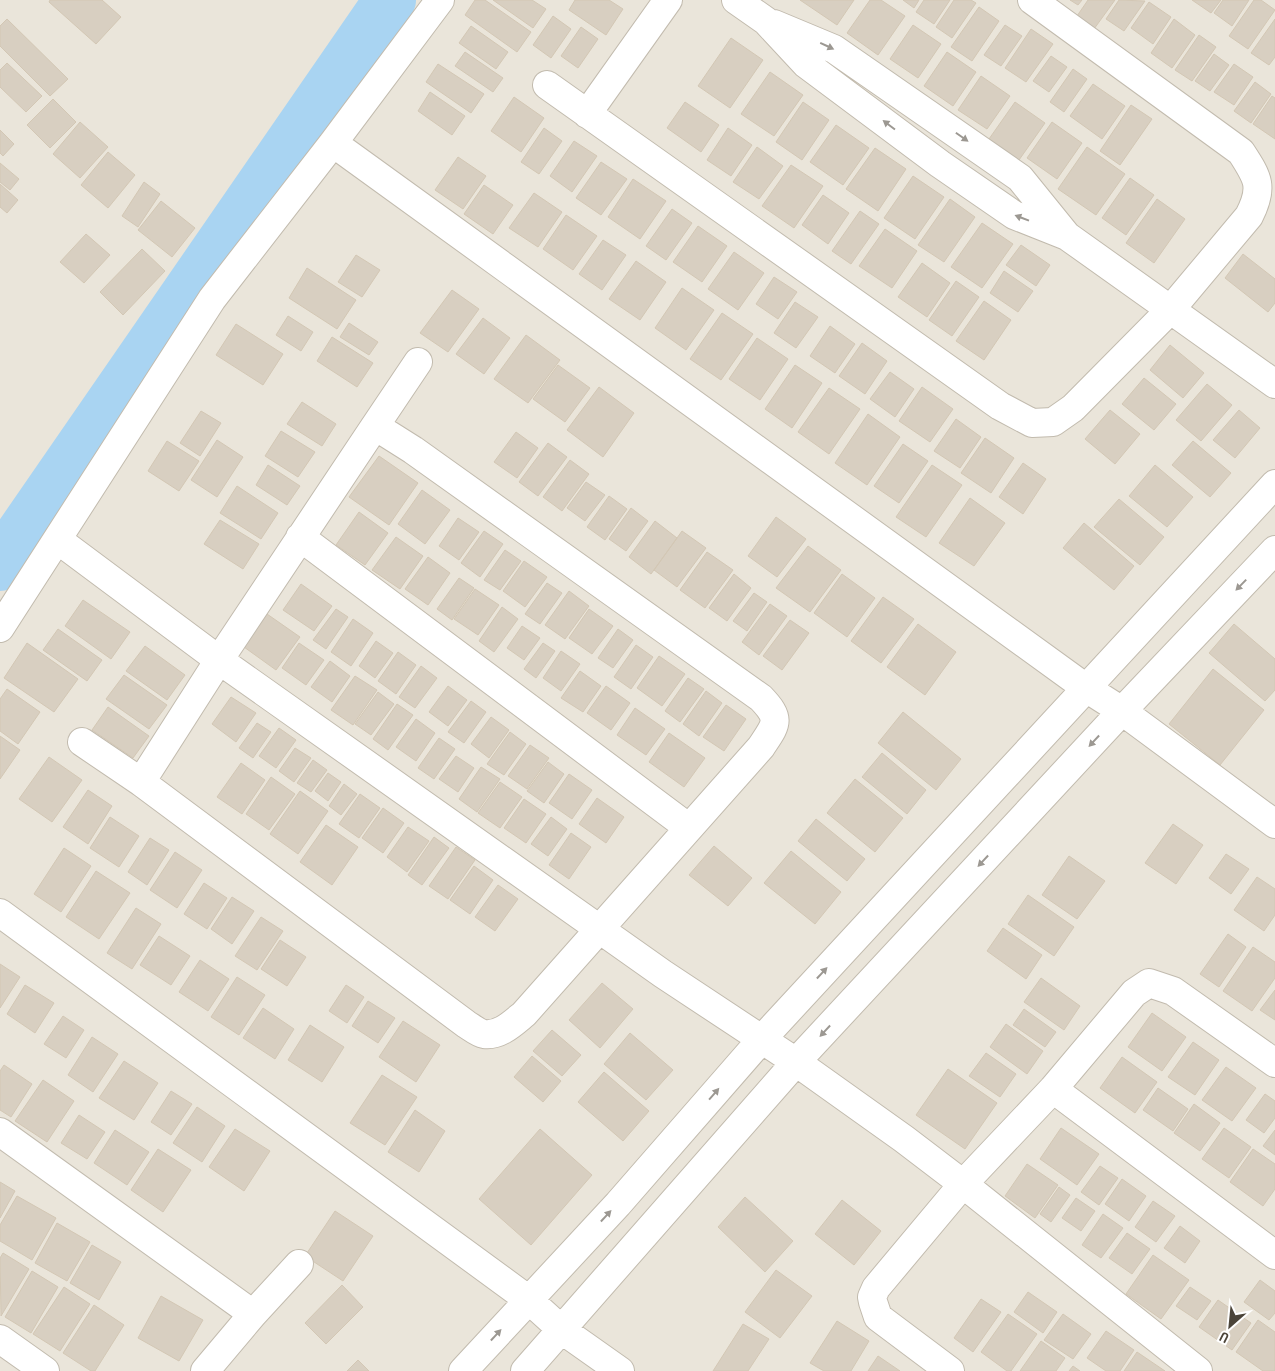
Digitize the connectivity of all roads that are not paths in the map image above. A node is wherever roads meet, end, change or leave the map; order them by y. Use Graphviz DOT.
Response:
graph roads {
  1 [pos="440,0"];
  2 [pos="668,0"];
  3 [pos="736,0"];
  4 [pos="1032,0"];
  5 [pos="547,85"];
  6 [pos="587,114"];
  7 [pos="333,143"];
  8 [pos="1171,309"];
  9 [pos="418,362"];
  10 [pos="1275,384"];
  11 [pos="375,426"];
  12 [pos="1275,484"];
  13 [pos="300,537"];
  14 [pos="58,540"];
  15 [pos="1275,550"];
  16 [pos="0,628"];
  17 [pos="219,660"];
  18 [pos="1086,688"];
  19 [pos="1122,711"];
  20 [pos="82,742"];
  21 [pos="141,782"];
  22 [pos="1275,824"];
  23 [pos="689,828"];
  24 [pos="0,913"];
  25 [pos="600,929"];
  26 [pos="761,1040"];
  27 [pos="796,1062"];
  28 [pos="1275,1063"];
  29 [pos="1053,1088"];
  30 [pos="0,1132"];
  31 [pos="963,1184"];
  32 [pos="1275,1255"];
  33 [pos="299,1264"];
  34 [pos="529,1300"];
  35 [pos="252,1314"];
  36 [pos="562,1330"];
  37 [pos="0,1339"];
  38 [pos="45,1371"];
  39 [pos="205,1371"];
  40 [pos="463,1371"];
  41 [pos="524,1371"];
  42 [pos="620,1371"];
  43 [pos="950,1371"];
  44 [pos="1198,1371"];
  1 -- 7 [label="street"];
  2 -- 6 [label="street"];
  3 -- 8 [label="street"];
  4 -- 8 [label="street"];
  5 -- 6 [label="street"];
  6 -- 8 [label="street"];
  7 -- 14 [label="street"];
  7 -- 18 [label="street"];
  8 -- 10 [label="street"];
  9 -- 11 [label="street"];
  11 -- 13 [label="street"];
  11 -- 23 [label="street"];
  12 -- 18 [label="street"];
  13 -- 17 [label="street"];
  13 -- 23 [label="street"];
  14 -- 16 [label="street"];
  14 -- 17 [label="street"];
  15 -- 19 [label="street, one-way"];
  17 -- 21 [label="street"];
  17 -- 25 [label="street"];
  18 -- 19 [label="street"];
  26 -- 18 [label="street, one-way"];
  19 -- 22 [label="street"];
  19 -- 27 [label="street, one-way"];
  20 -- 21 [label="street"];
  21 -- 25 [label="street"];
  23 -- 25 [label="street"];
  24 -- 34 [label="street"];
  25 -- 26 [label="street"];
  26 -- 27 [label="street"];
  34 -- 26 [label="street, one-way"];
  27 -- 31 [label="street"];
  27 -- 36 [label="street"];
  28 -- 29 [label="street"];
  29 -- 31 [label="street"];
  29 -- 32 [label="street"];
  30 -- 35 [label="street"];
  31 -- 43 [label="street"];
  31 -- 44 [label="street"];
  33 -- 35 [label="street"];
  34 -- 36 [label="street"];
  40 -- 34 [label="street, one-way"];
  35 -- 39 [label="street"];
  36 -- 41 [label="street"];
  36 -- 42 [label="street"];
  37 -- 38 [label="street"];
}
